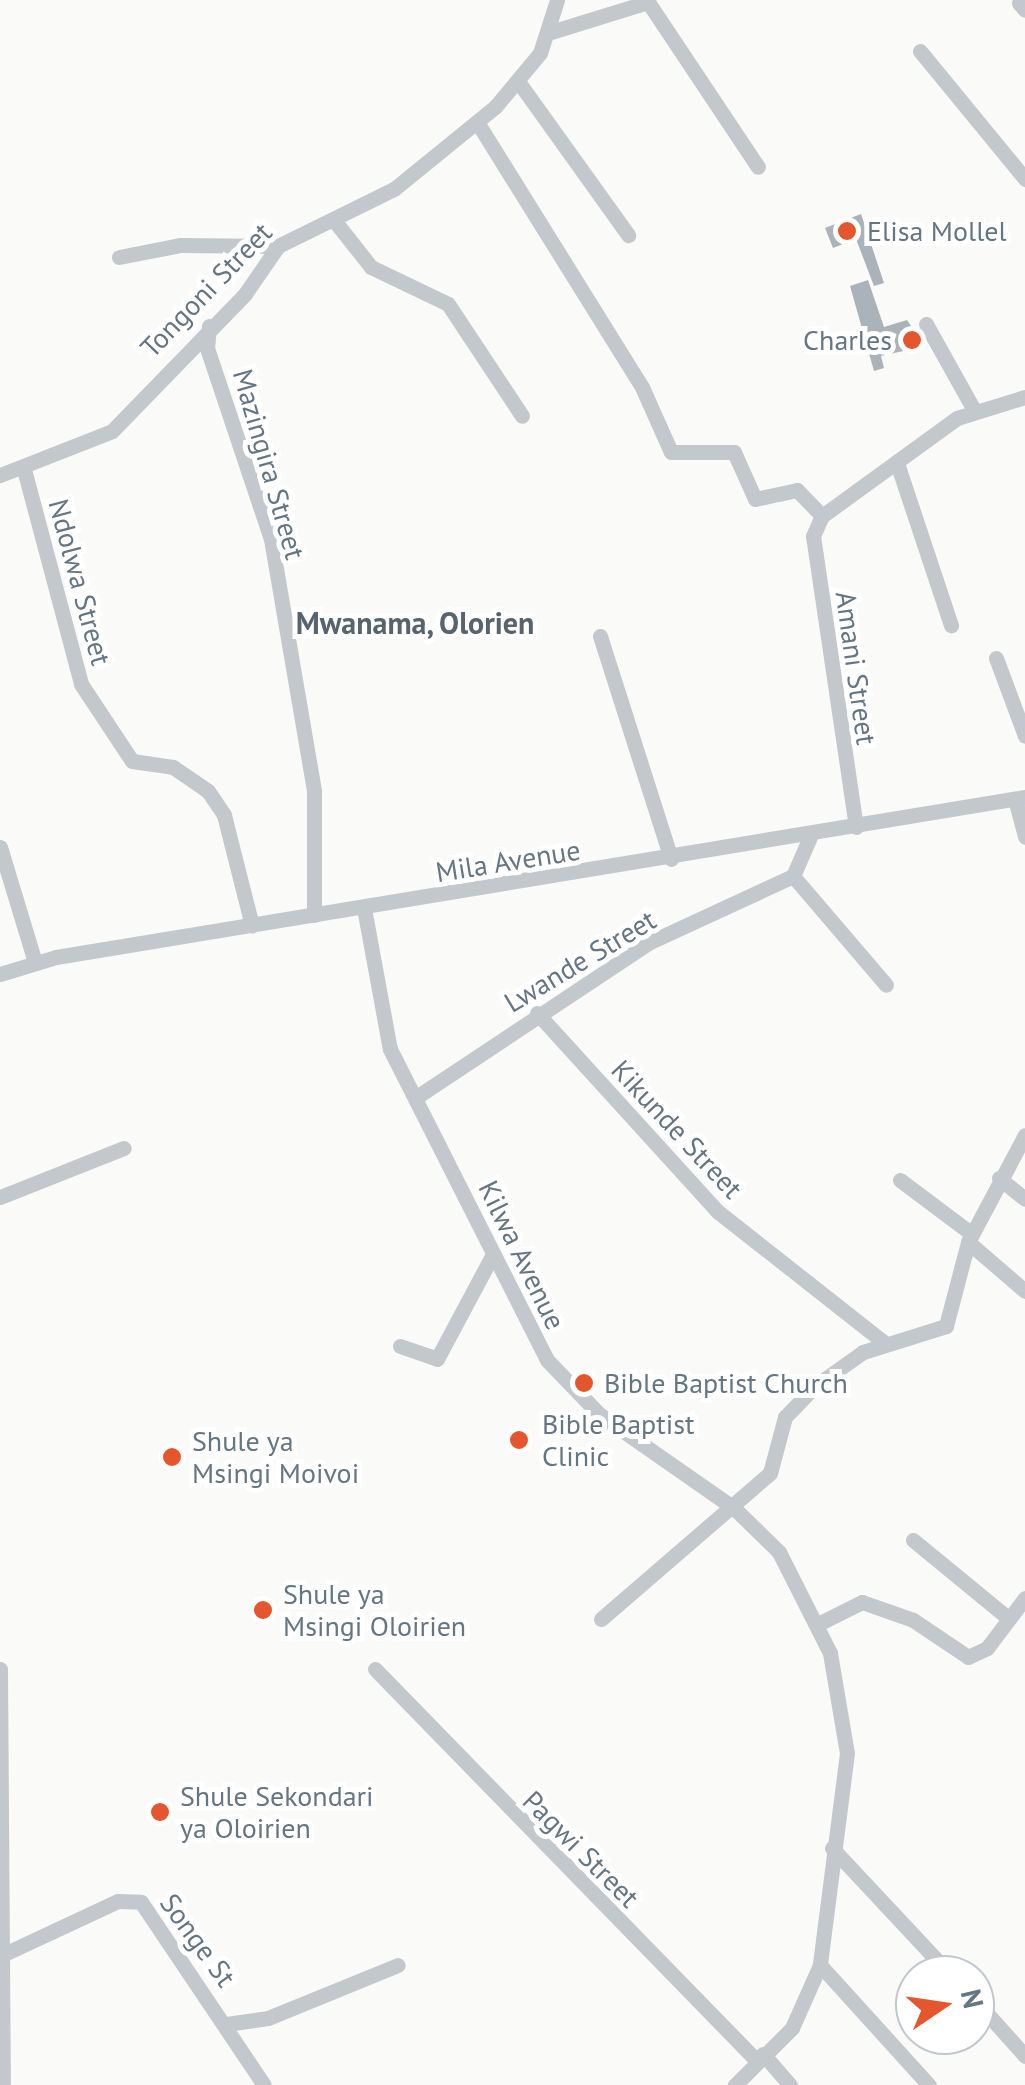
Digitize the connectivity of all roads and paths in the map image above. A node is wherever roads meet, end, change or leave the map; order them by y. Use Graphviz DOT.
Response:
graph roads {
  1 [pos="558,0"];
  2 [pos="650,1"];
  3 [pos="551,32"];
  4 [pos="920,51"];
  5 [pos="520,84"];
  6 [pos="477,122"];
  7 [pos="758,166"];
  8 [pos="1025,179"];
  9 [pos="338,224"];
  10 [pos="628,234"];
  11 [pos="278,246"];
  12 [pos="119,257"];
  13 [pos="926,324"];
  14 [pos="209,326"];
  15 [pos="1025,396"];
  16 [pos="974,410"];
  17 [pos="522,416"];
  18 [pos="898,466"];
  19 [pos="24,473"];
  20 [pos="0,476"];
  21 [pos="822,516"];
  22 [pos="951,625"];
  23 [pos="600,636"];
  24 [pos="996,658"];
  25 [pos="1025,736"];
  26 [pos="1020,798"];
  27 [pos="856,827"];
  28 [pos="810,837"];
  29 [pos="1025,837"];
  30 [pos="0,847"];
  31 [pos="671,858"];
  32 [pos="794,876"];
  33 [pos="364,908"];
  34 [pos="314,914"];
  35 [pos="252,926"];
  36 [pos="35,962"];
  37 [pos="0,974"];
  38 [pos="886,985"];
  39 [pos="537,1014"];
  40 [pos="418,1096"];
  41 [pos="1025,1135"];
  42 [pos="124,1148"];
  43 [pos="999,1178"];
  44 [pos="900,1180"];
  45 [pos="0,1197"];
  46 [pos="1025,1199"];
  47 [pos="970,1238"];
  48 [pos="492,1256"];
  49 [pos="1025,1291"];
  50 [pos="884,1343"];
  51 [pos="400,1346"];
  52 [pos="735,1509"];
  53 [pos="913,1540"];
  54 [pos="1025,1598"];
  55 [pos="1008,1618"];
  56 [pos="601,1619"];
  57 [pos="820,1622"];
  58 [pos="0,1668"];
  59 [pos="374,1670"];
  60 [pos="832,1848"];
  61 [pos="2,1955"];
  62 [pos="932,1955"];
  63 [pos="398,1965"];
  64 [pos="820,1965"];
  65 [pos="995,2022"];
  66 [pos="226,2024"];
  67 [pos="1025,2056"];
  68 [pos="760,2057"];
  69 [pos="3,2085"];
  70 [pos="264,2085"];
  71 [pos="736,2085"];
  72 [pos="790,2085"];
  73 [pos="929,2085"];
  1 -- 3 [label="street, Tongoni Street"];
  2 -- 3 [label="street"];
  2 -- 7 [label="street"];
  3 -- 5 [label="street, Tongoni Street"];
  4 -- 8 [label="street"];
  5 -- 6 [label="street, Tongoni Street"];
  5 -- 10 [label="street"];
  6 -- 9 [label="street, Tongoni Street"];
  6 -- 21 [label="street"];
  9 -- 11 [label="street, Tongoni Street"];
  9 -- 17 [label="street"];
  11 -- 12 [label="street"];
  11 -- 14 [label="street, Tongoni Street"];
  13 -- 16 [label="street"];
  14 -- 19 [label="street, Tongoni Street"];
  14 -- 34 [label="street, Mazingira Street"];
  15 -- 16 [label="street"];
  16 -- 18 [label="street"];
  18 -- 21 [label="street"];
  18 -- 22 [label="street"];
  19 -- 20 [label="street, Tongoni Street"];
  19 -- 35 [label="street, Ndolwa Street"];
  21 -- 27 [label="street, Amani Street"];
  23 -- 31 [label="street"];
  24 -- 25 [label="street"];
  26 -- 27 [label="street, Mila Avenue"];
  26 -- 29 [label="street"];
  27 -- 28 [label="street, Mila Avenue"];
  28 -- 31 [label="street, Mila Avenue"];
  28 -- 32 [label="street"];
  30 -- 36 [label="street"];
  31 -- 33 [label="street, Mila Avenue"];
  32 -- 38 [label="street"];
  32 -- 39 [label="street, Lwande Street"];
  33 -- 34 [label="street, Mila Avenue"];
  33 -- 40 [label="street, Kilwa Avenue"];
  34 -- 35 [label="street, Mila Avenue"];
  35 -- 36 [label="street, Mila Avenue"];
  36 -- 37 [label="street, Mila Avenue"];
  39 -- 40 [label="street, Lwande Street"];
  39 -- 50 [label="street, Kikunde Street"];
  40 -- 48 [label="street, Kilwa Avenue"];
  41 -- 43 [label="street"];
  42 -- 45 [label="street"];
  43 -- 46 [label="street"];
  43 -- 47 [label="street"];
  44 -- 47 [label="street"];
  47 -- 49 [label="street"];
  47 -- 50 [label="street"];
  48 -- 51 [label="street"];
  48 -- 52 [label="street, Kilwa Avenue"];
  50 -- 52 [label="street"];
  52 -- 56 [label="street"];
  52 -- 57 [label="street, Kilwa Avenue"];
  53 -- 55 [label="street"];
  54 -- 55 [label="street"];
  55 -- 57 [label="street"];
  57 -- 60 [label="street, Kilwa Avenue"];
  58 -- 61 [label="street"];
  59 -- 68 [label="street, Pagwi Street"];
  60 -- 62 [label="street"];
  60 -- 64 [label="street, Kilwa Avenue"];
  61 -- 66 [label="street, Songe St"];
  61 -- 69 [label="street"];
  63 -- 66 [label="street"];
  64 -- 68 [label="street, Kilwa Avenue"];
  64 -- 73 [label="street"];
  65 -- 67 [label="street"];
  66 -- 70 [label="street, Songe St"];
  68 -- 71 [label="street, Kilwa Avenue"];
  68 -- 72 [label="street, Pagwi Street"];
}
